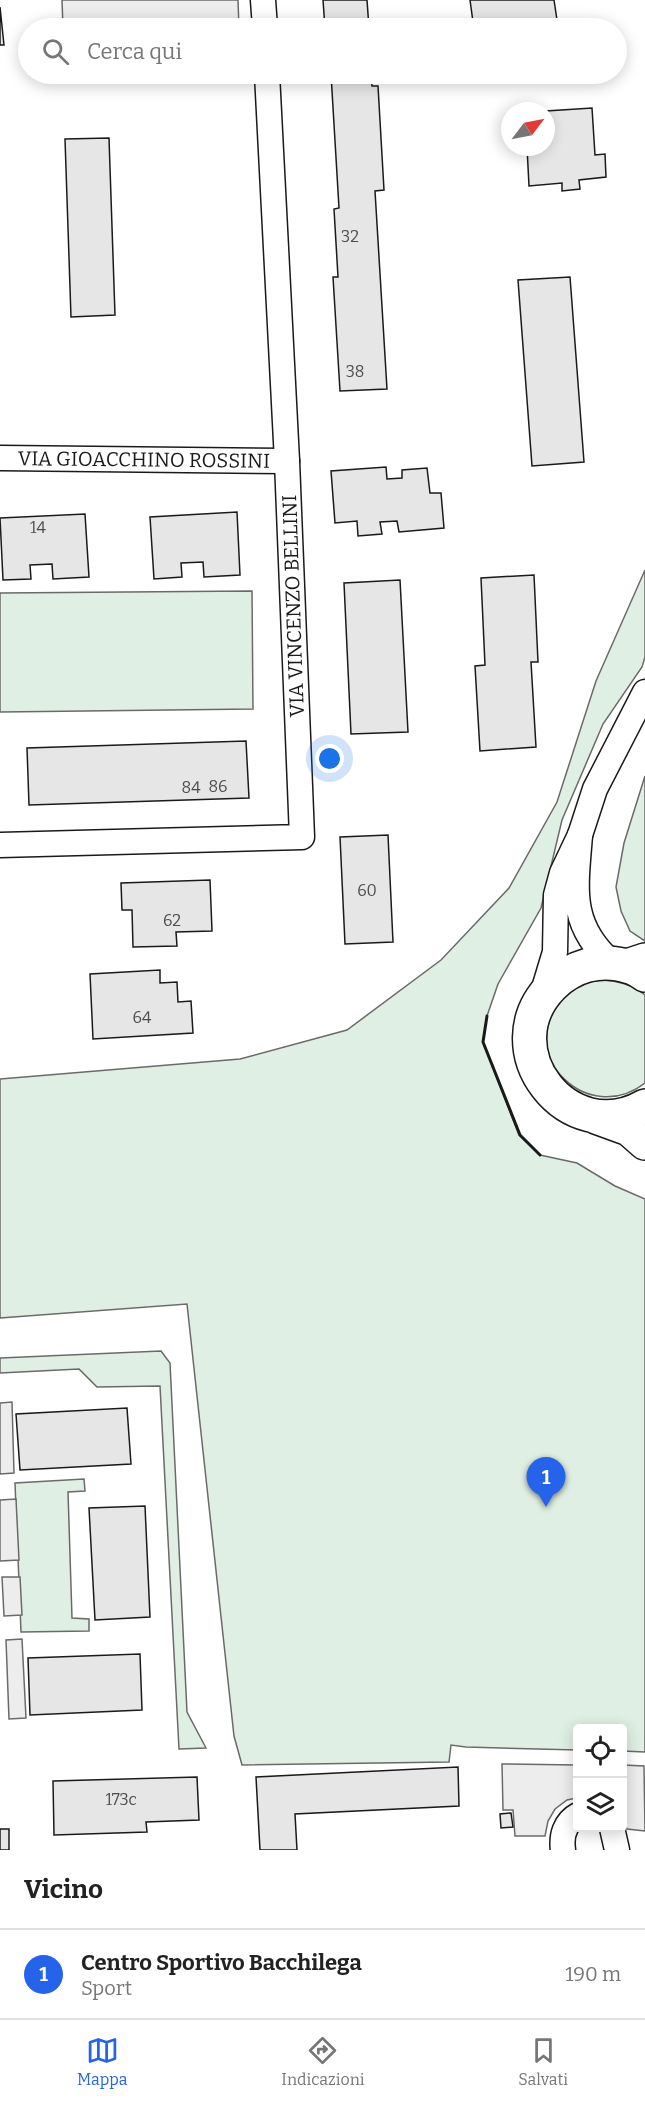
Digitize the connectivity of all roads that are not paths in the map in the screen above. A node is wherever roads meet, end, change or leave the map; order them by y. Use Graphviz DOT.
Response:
graph roads {
  1 [pos="263,0"];
  2 [pos="264,18"];
  3 [pos="268,84"];
  4 [pos="0,458"];
  5 [pos="287,461"];
  6 [pos="645,692"];
  7 [pos="580,835"];
  8 [pos="0,845"];
  9 [pos="632,966"];
  10 [pos="540,1001"];
  11 [pos="645,1106"];
  12 [pos="585,1113"];
  13 [pos="645,1143"];
  14 [pos="573,1820"];
  15 [pos="613,1832"];
  16 [pos="563,1850"];
  17 [pos="617,1850"];
  1 -- 2 [label="street"];
  3 -- 5 [label="street, VIA VINCENZO BELLINI"];
  4 -- 5 [label="street, VIA GIOACCHINO ROSSINI"];
  5 -- 8 [label="street, VIA VINCENZO BELLINI"];
  6 -- 7 [label="street"];
  7 -- 9 [label="street"];
  7 -- 10 [label="street"];
  9 -- 10 [label="street"];
  10 -- 12 [label="street"];
  11 -- 12 [label="street"];
  12 -- 13 [label="street"];
  14 -- 16 [label="street"];
  15 -- 17 [label="street"];
}
